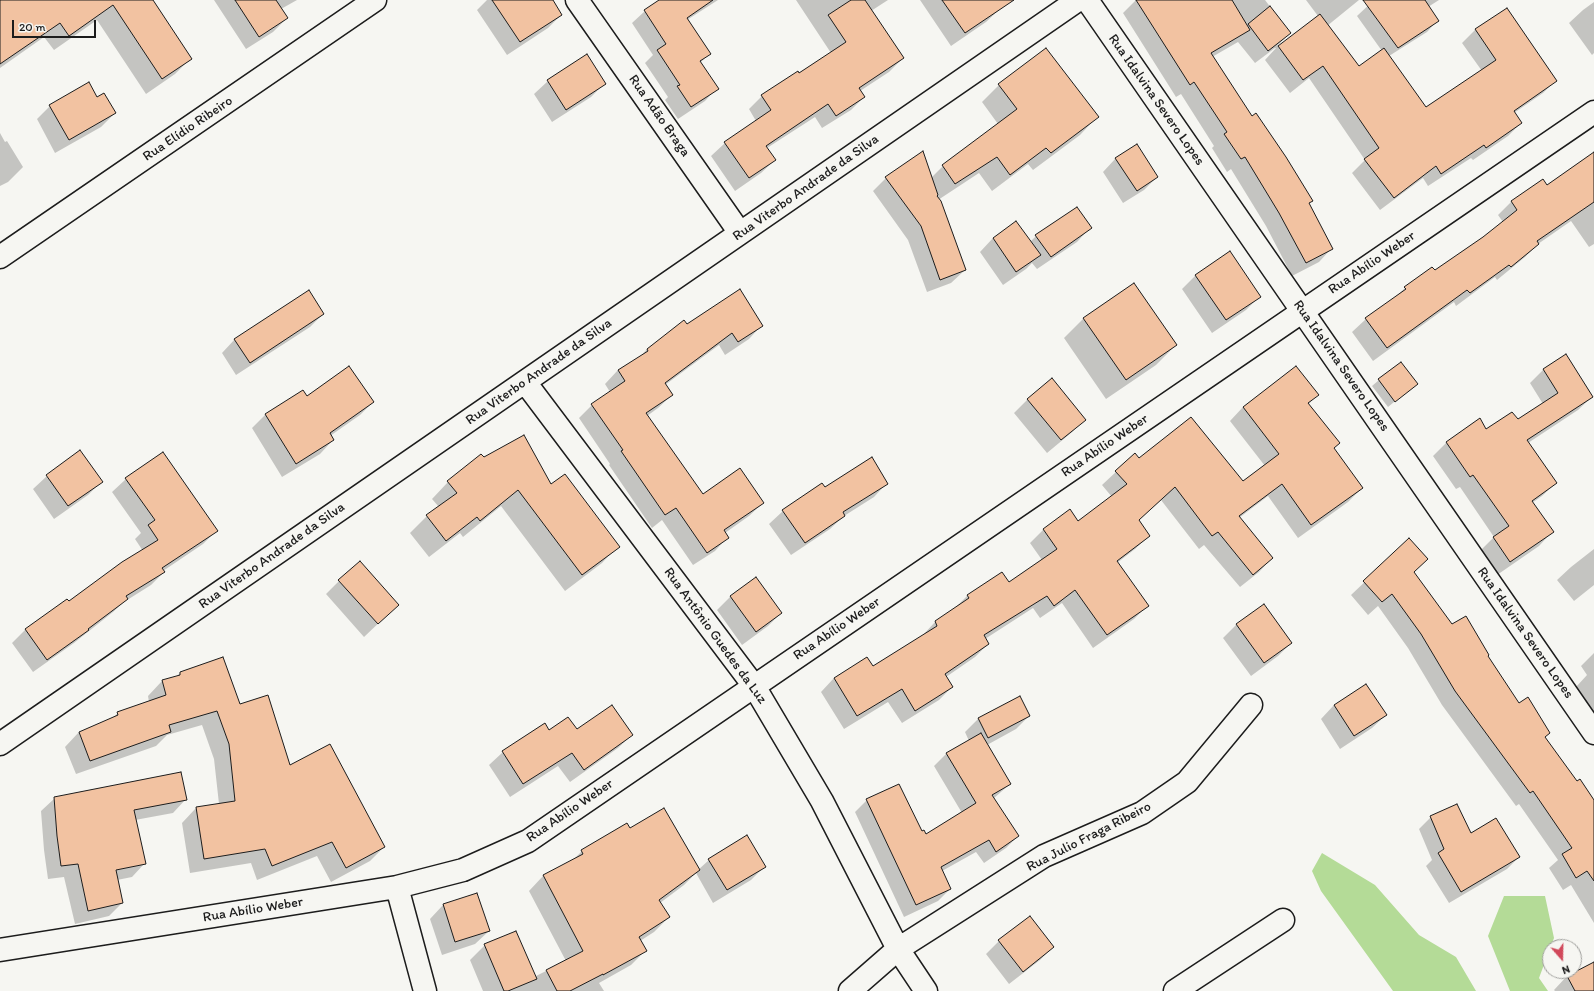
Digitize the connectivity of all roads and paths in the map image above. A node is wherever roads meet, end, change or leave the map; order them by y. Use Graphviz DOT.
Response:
graph roads {
  1 [pos="375,0"];
  2 [pos="577,0"];
  3 [pos="1078,0"];
  4 [pos="1087,0"];
  5 [pos="1594,112"];
  6 [pos="740,233"];
  7 [pos="0,257"];
  8 [pos="1302,311"];
  9 [pos="525,382"];
  10 [pos="754,686"];
  11 [pos="1251,705"];
  12 [pos="1594,733"];
  13 [pos="0,744"];
  14 [pos="397,887"];
  15 [pos="1283,920"];
  16 [pos="898,949"];
  17 [pos="0,950"];
  18 [pos="425,991"];
  19 [pos="850,991"];
  20 [pos="926,991"];
  21 [pos="1175,991"];
  1 -- 7 [label="street, Rua Elídio Ribeiro"];
  2 -- 6 [label="street, Rua Adão Braga"];
  3 -- 6 [label="street, Rua Viterbo Andrade da Silva"];
  4 -- 8 [label="street, Rua Idalvina Severo Lopes"];
  5 -- 8 [label="street, Rua Abílio Weber"];
  6 -- 9 [label="street, Rua Viterbo Andrade da Silva"];
  8 -- 10 [label="street, Rua Abílio Weber"];
  8 -- 12 [label="street, Rua Idalvina Severo Lopes"];
  9 -- 10 [label="street, Rua Antônio Guedes da Luz"];
  9 -- 13 [label="street, Rua Viterbo Andrade da Silva"];
  10 -- 14 [label="street, Rua Abílio Weber"];
  10 -- 16 [label="street, Rua Antônio Guedes da Luz"];
  11 -- 16 [label="street, Rua Julio Fraga Ribeiro"];
  14 -- 17 [label="street, Rua Abílio Weber"];
  14 -- 18 [label="street"];
  15 -- 21 [label="street"];
  16 -- 19 [label="street, Rua Julio Fraga Ribeiro"];
  16 -- 20 [label="street, Rua Antônio Guedes da Luz"];
}
